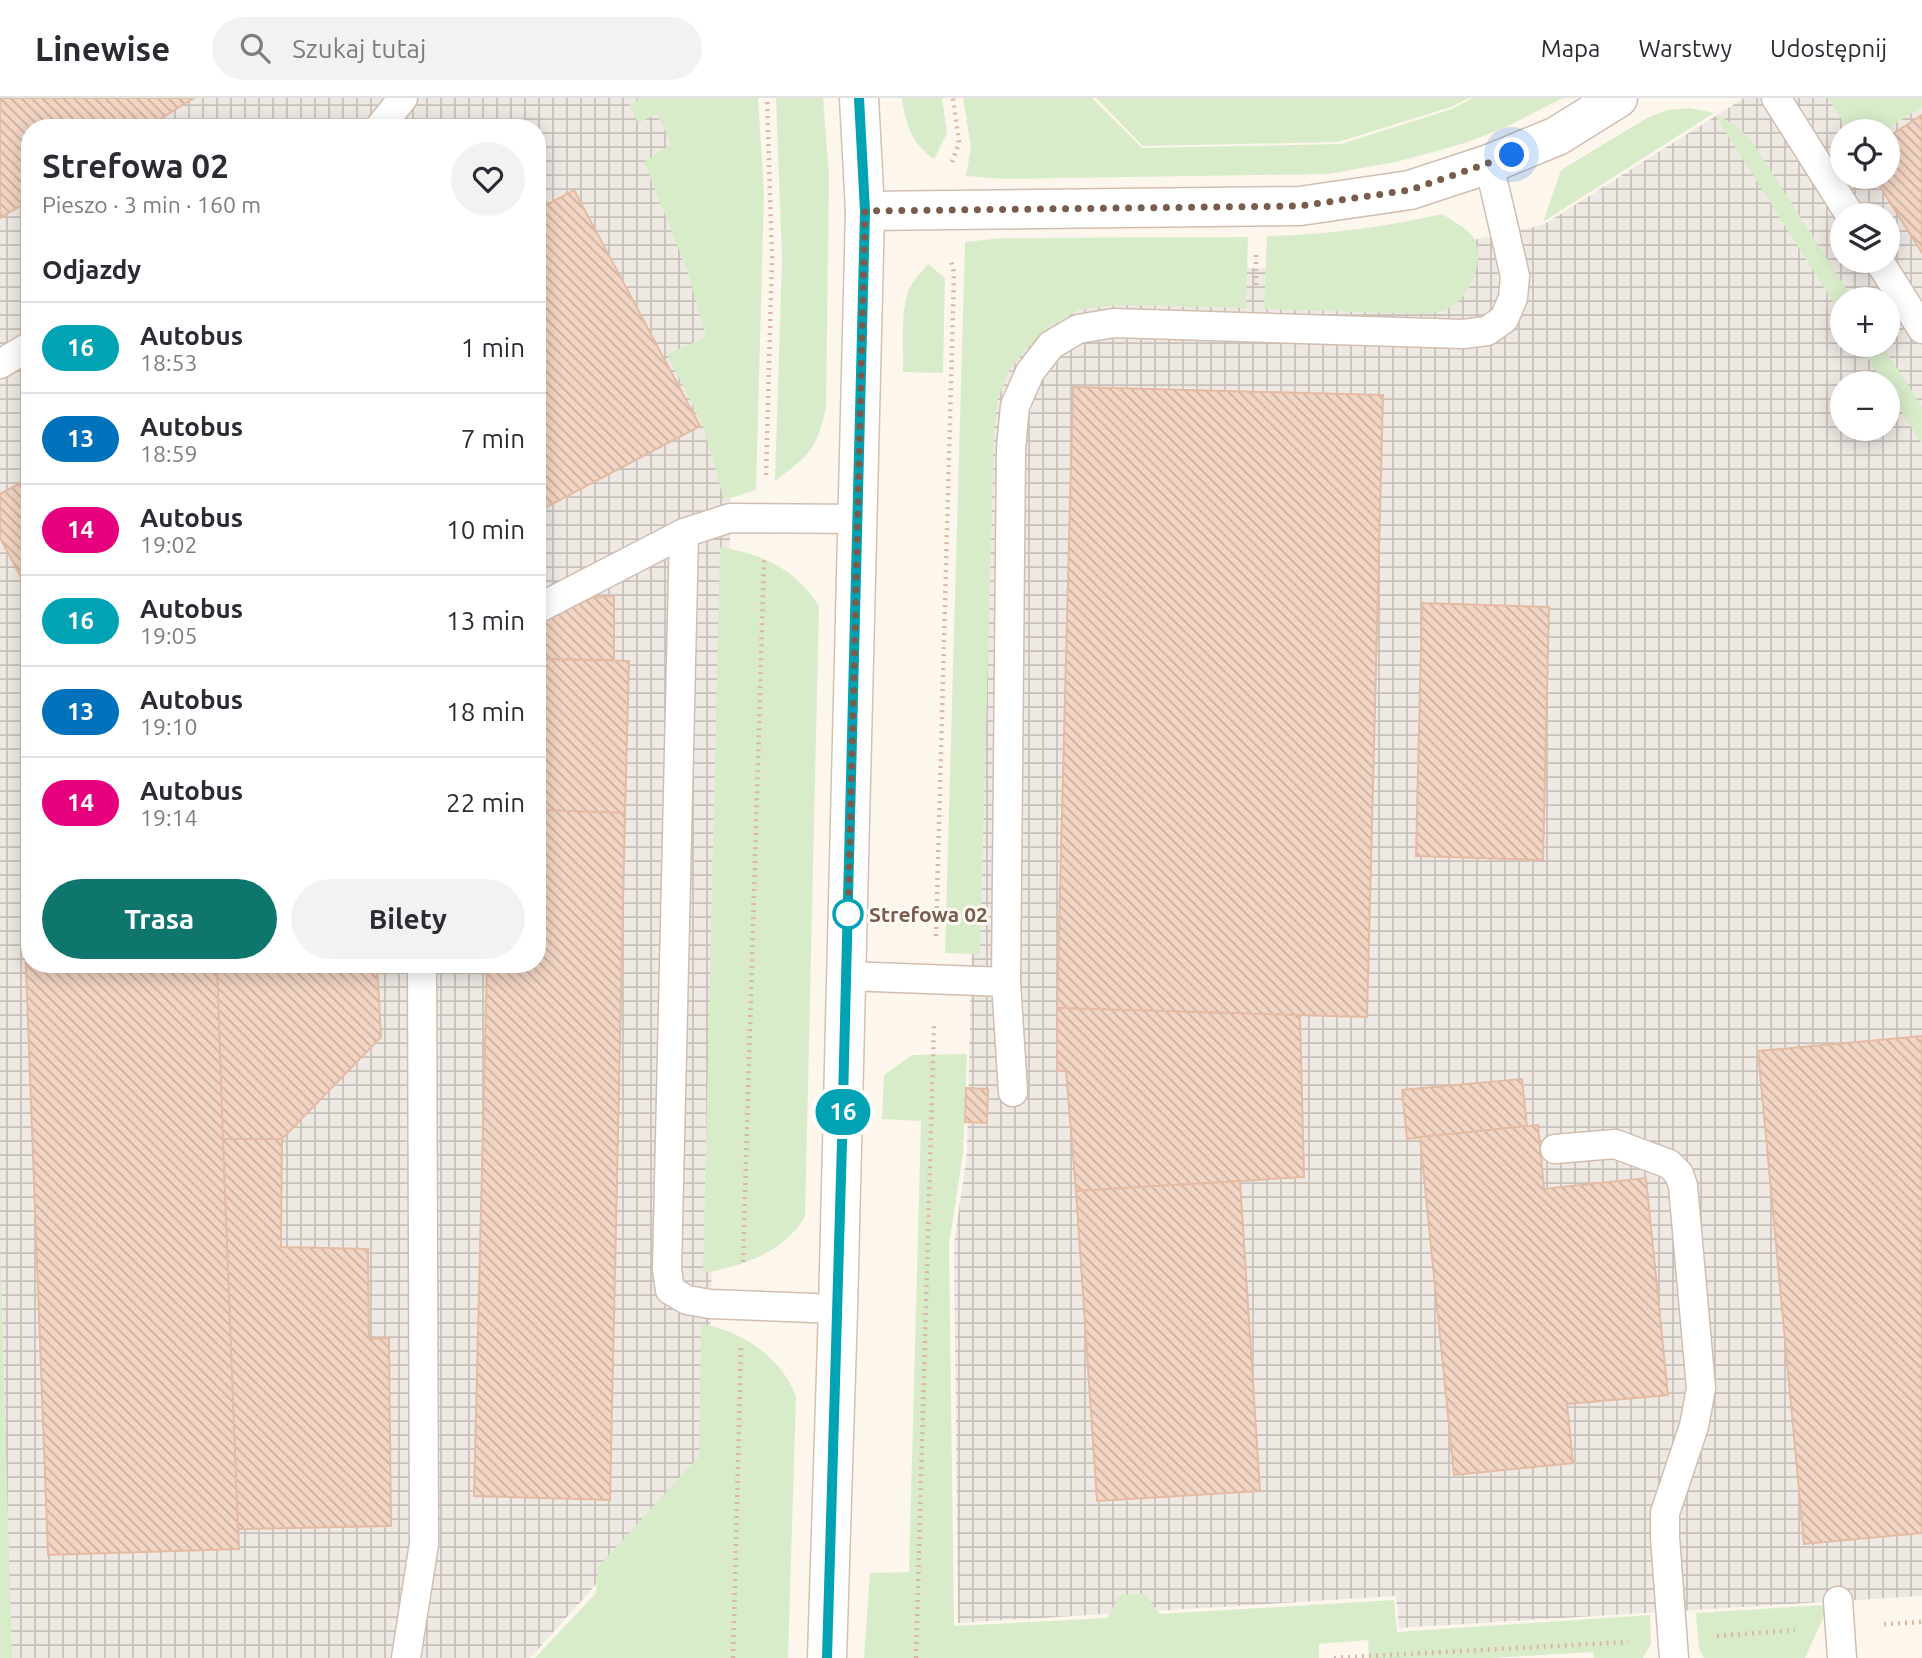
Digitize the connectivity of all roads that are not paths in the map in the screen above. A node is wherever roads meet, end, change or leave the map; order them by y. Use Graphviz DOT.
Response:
graph roads {
  1 [pos="403,98"];
  2 [pos="859,98"];
  3 [pos="1618,98"];
  4 [pos="1776,98"];
  5 [pos="386,119"];
  6 [pos="1489,164"];
  7 [pos="1842,203"];
  8 [pos="865,211"];
  9 [pos="1887,273"];
  10 [pos="1922,328"];
  11 [pos="21,351"];
  12 [pos="0,364"];
  13 [pos="858,519"];
  14 [pos="684,533"];
  15 [pos="546,604"];
  16 [pos="422,973"];
  17 [pos="847,976"];
  18 [pos="1006,982"];
  19 [pos="1013,1092"];
  20 [pos="1555,1149"];
  21 [pos="838,1309"];
  22 [pos="1838,1601"];
  23 [pos="406,1658"];
  24 [pos="827,1658"];
  25 [pos="1674,1658"];
  26 [pos="1842,1658"];
  1 -- 5 [label="lane"];
  2 -- 8 [label="street"];
  3 -- 6 [label="street"];
  4 -- 7 [label="lane"];
  6 -- 8 [label="street"];
  6 -- 18 [label="lane"];
  8 -- 13 [label="street"];
  9 -- 10 [label="lane"];
  11 -- 12 [label="lane"];
  13 -- 14 [label="lane"];
  13 -- 17 [label="street"];
  14 -- 15 [label="lane"];
  14 -- 21 [label="lane"];
  16 -- 23 [label="lane"];
  17 -- 18 [label="lane"];
  17 -- 21 [label="street"];
  18 -- 19 [label="lane"];
  20 -- 25 [label="lane"];
  21 -- 24 [label="street"];
  22 -- 26 [label="lane"];
}
